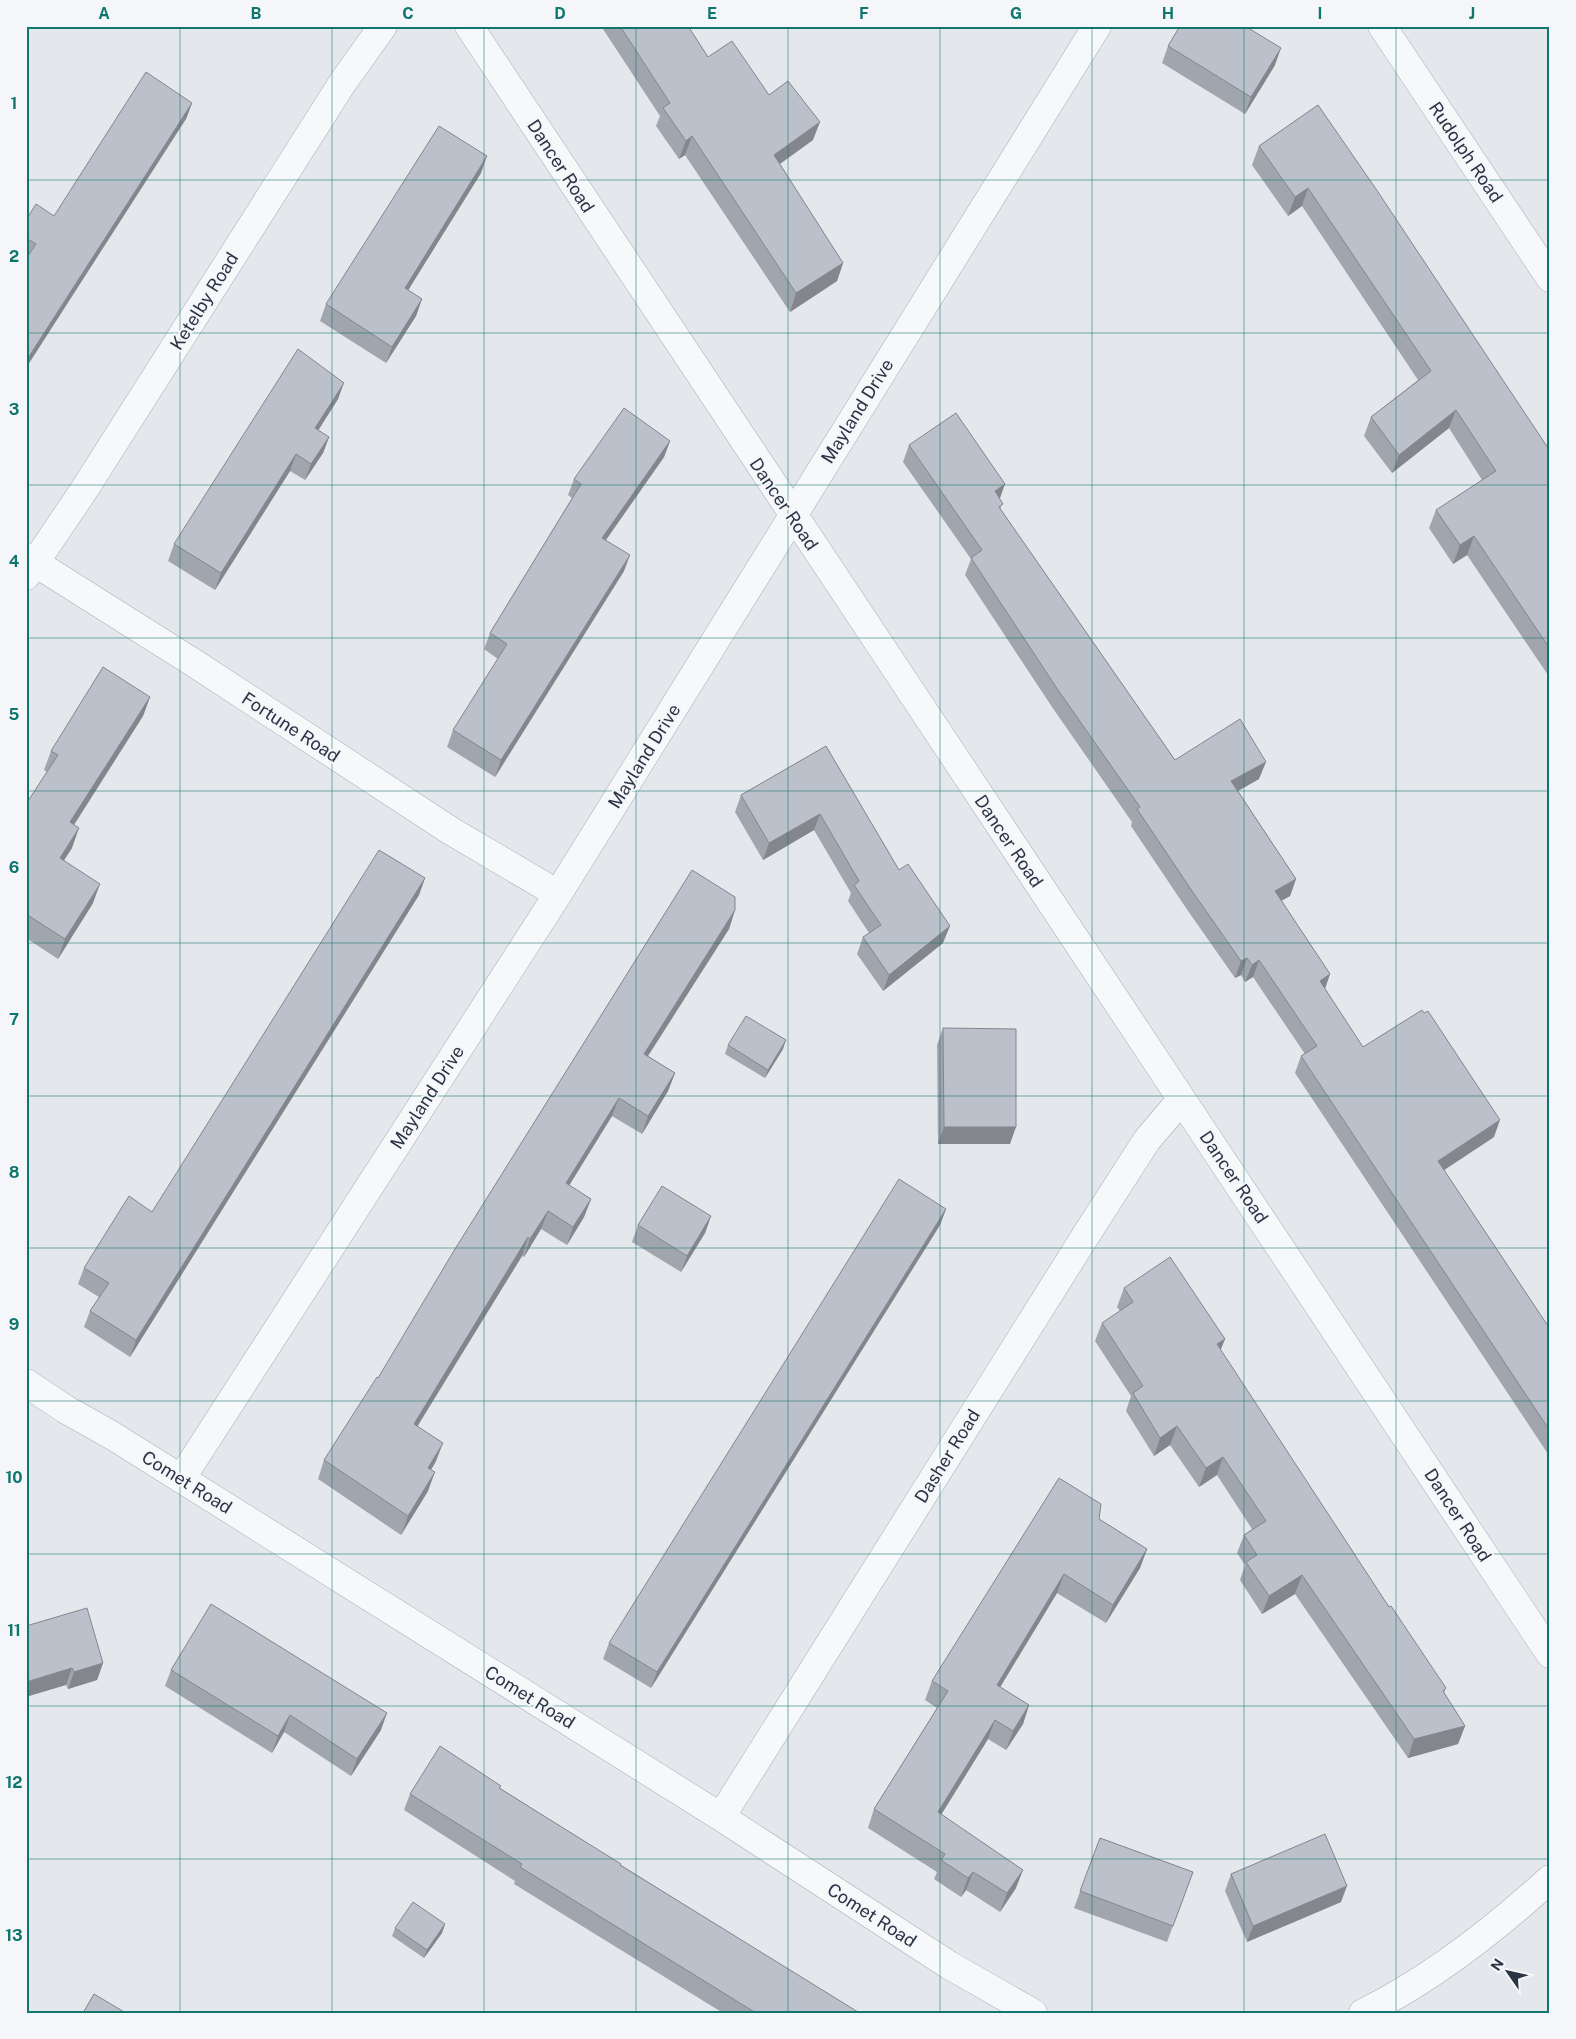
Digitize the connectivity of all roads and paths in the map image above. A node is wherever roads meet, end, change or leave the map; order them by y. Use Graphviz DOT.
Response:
graph roads {
  1 [pos="382,26"];
  2 [pos="469,26"];
  3 [pos="1097,26"];
  4 [pos="1382,26"];
  5 [pos="1550,278"];
  6 [pos="793,516"];
  7 [pos="29,565"];
  8 [pos="558,894"];
  9 [pos="1181,1100"];
  10 [pos="26,1383"];
  11 [pos="181,1478"];
  12 [pos="1550,1654"];
  13 [pos="721,1817"];
  14 [pos="1550,1879"];
  15 [pos="1033,2013"];
  16 [pos="1363,2013"];
  1 -- 7 [label="street, Ketelby Road"];
  2 -- 6 [label="street, Dancer Road"];
  3 -- 6 [label="street, Mayland Drive"];
  4 -- 5 [label="street, Rudolph Road"];
  6 -- 8 [label="street, Mayland Drive"];
  6 -- 9 [label="street, Dancer Road"];
  7 -- 8 [label="street, Fortune Road"];
  8 -- 11 [label="street, Mayland Drive"];
  9 -- 12 [label="street, Dancer Road"];
  9 -- 13 [label="street, Dasher Road"];
  10 -- 11 [label="street, Comet Road"];
  11 -- 13 [label="street, Comet Road"];
  13 -- 15 [label="street, Comet Road"];
  14 -- 16 [label="street"];
}
